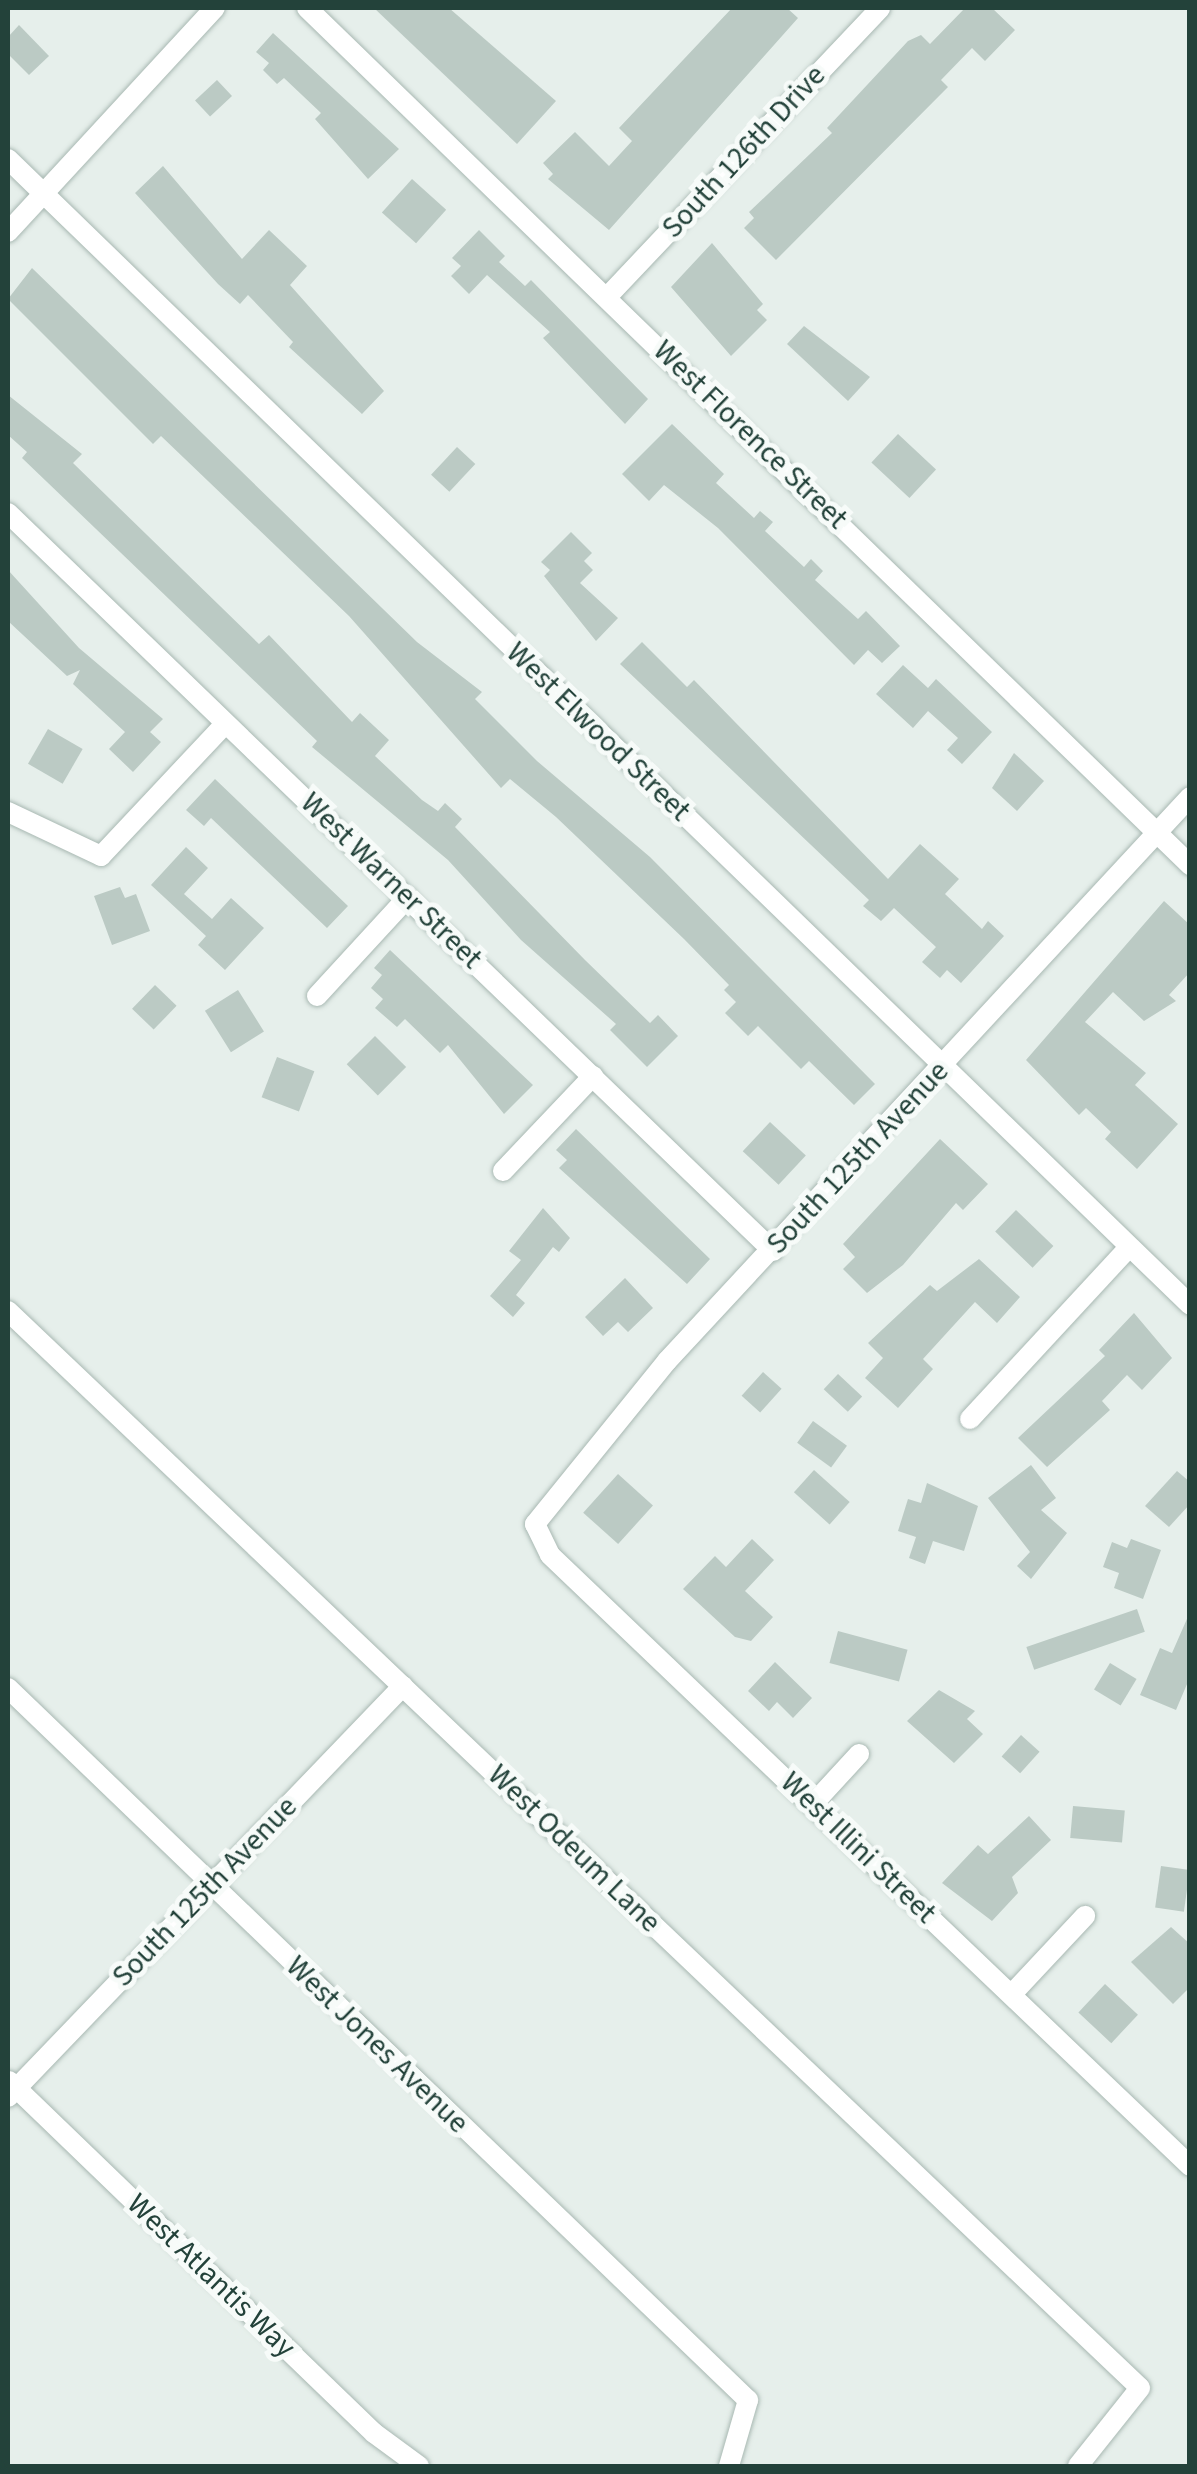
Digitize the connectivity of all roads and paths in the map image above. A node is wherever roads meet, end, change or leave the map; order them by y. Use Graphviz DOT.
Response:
graph roads {
  1 [pos="215,8"];
  2 [pos="307,8"];
  3 [pos="880,8"];
  4 [pos="8,159"];
  5 [pos="43,193"];
  6 [pos="8,232"];
  7 [pos="608,296"];
  8 [pos="8,513"];
  9 [pos="225,724"];
  10 [pos="1190,797"];
  11 [pos="8,812"];
  12 [pos="1157,832"];
  13 [pos="1190,865"];
  14 [pos="408,897"];
  15 [pos="317,996"];
  16 [pos="942,1066"];
  17 [pos="593,1076"];
  18 [pos="503,1170"];
  19 [pos="1130,1247"];
  20 [pos="773,1250"];
  21 [pos="1190,1305"];
  22 [pos="8,1311"];
  23 [pos="970,1419"];
  24 [pos="534,1524"];
  25 [pos="403,1686"];
  26 [pos="8,1688"];
  27 [pos="859,1754"];
  28 [pos="813,1804"];
  29 [pos="211,1886"];
  30 [pos="1086,1916"];
  31 [pos="1012,1994"];
  32 [pos="10,2088"];
  33 [pos="1190,2166"];
  34 [pos="419,2466"];
  35 [pos="729,2466"];
  36 [pos="1078,2466"];
  1 -- 5 [label="street"];
  2 -- 7 [label="street, West Florence Street"];
  3 -- 7 [label="street, South 126th Drive"];
  4 -- 5 [label="street, West Elwood Street"];
  5 -- 6 [label="street"];
  5 -- 16 [label="street, West Elwood Street"];
  7 -- 12 [label="street, West Florence Street"];
  8 -- 9 [label="street, West Warner Street"];
  9 -- 11 [label="street"];
  9 -- 14 [label="street, West Warner Street"];
  10 -- 12 [label="street, South 125th Avenue"];
  12 -- 13 [label="street, West Florence Street"];
  12 -- 16 [label="street, South 125th Avenue"];
  14 -- 15 [label="street"];
  14 -- 17 [label="street, West Warner Street"];
  16 -- 19 [label="street, West Elwood Street"];
  16 -- 20 [label="street, South 125th Avenue"];
  17 -- 18 [label="street"];
  17 -- 20 [label="street, West Warner Street"];
  19 -- 21 [label="street, West Elwood Street"];
  19 -- 23 [label="street"];
  20 -- 24 [label="street, South 125th Avenue"];
  22 -- 25 [label="street, West Odeum Lane"];
  24 -- 28 [label="street, West Illini Street"];
  25 -- 29 [label="street, South 125th Avenue"];
  25 -- 36 [label="street, West Odeum Lane"];
  26 -- 29 [label="street, West Jones Avenue"];
  27 -- 28 [label="street"];
  28 -- 31 [label="street, West Illini Street"];
  29 -- 32 [label="street, South 125th Avenue"];
  29 -- 35 [label="street, West Jones Avenue"];
  30 -- 31 [label="street"];
  31 -- 33 [label="street, West Illini Street"];
  32 -- 34 [label="street, West Atlantis Way"];
}
